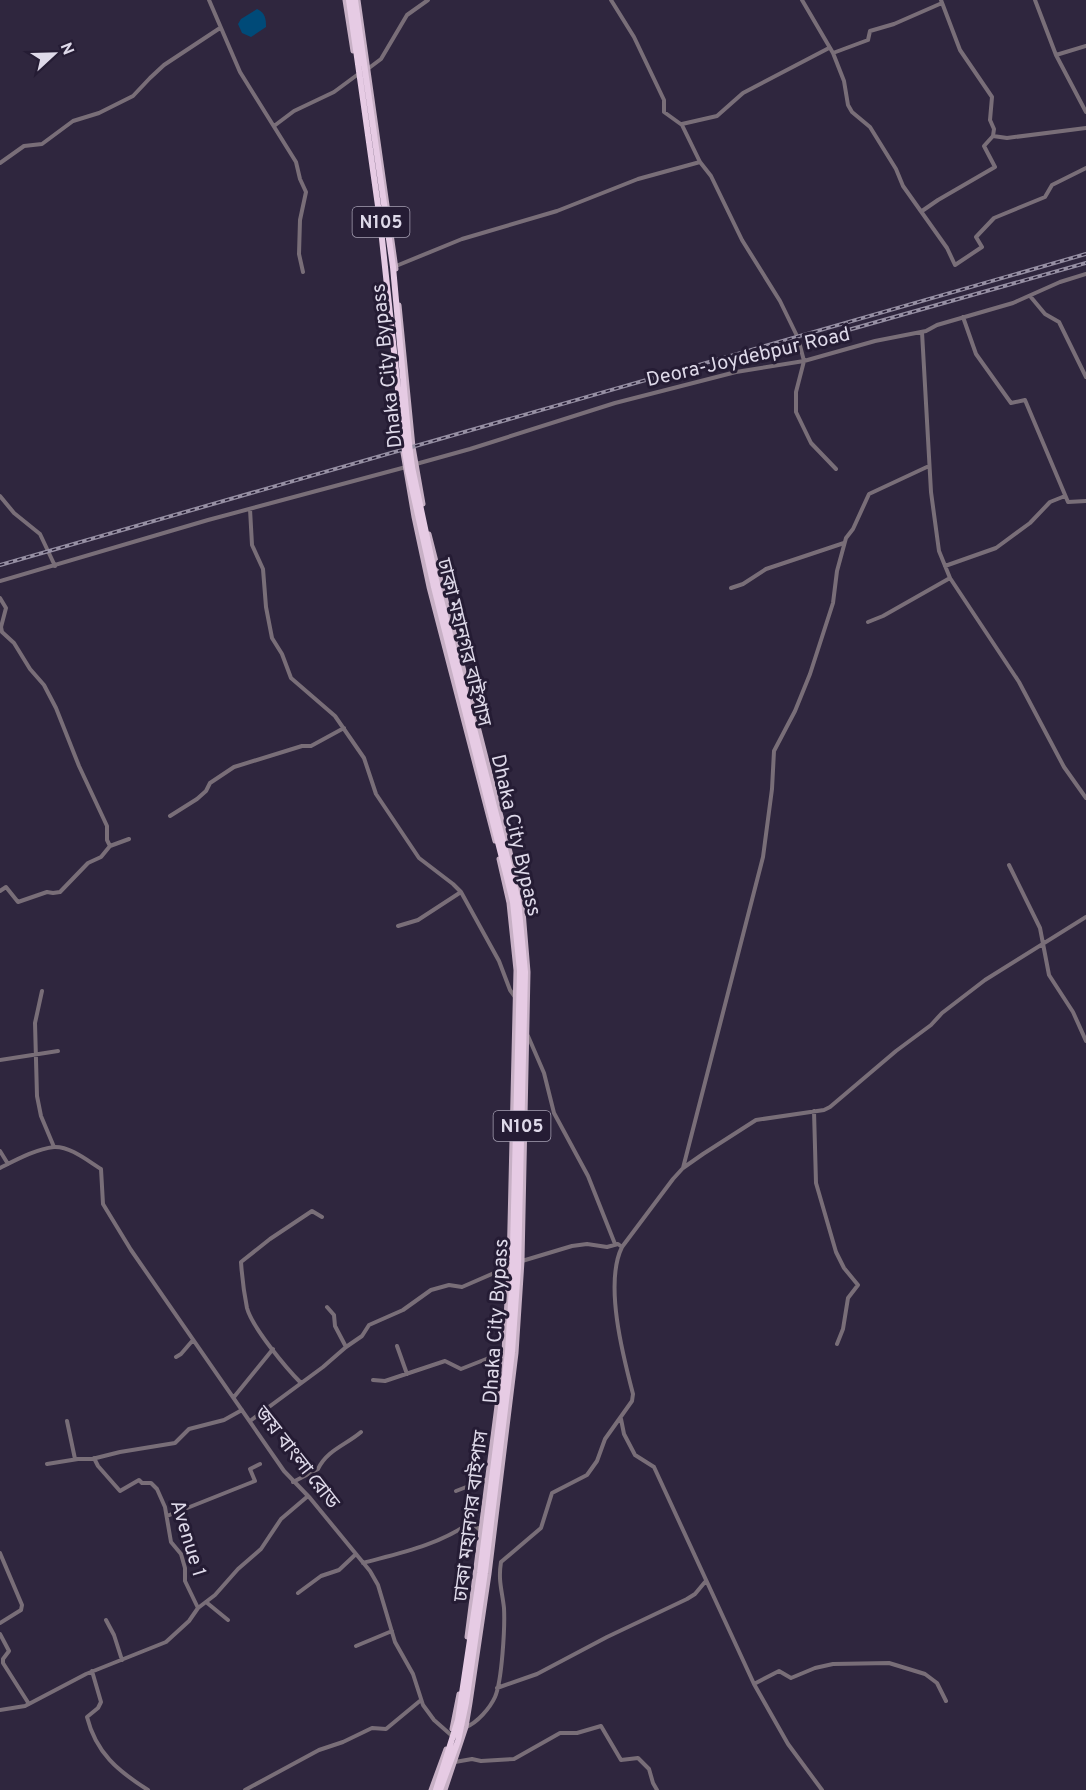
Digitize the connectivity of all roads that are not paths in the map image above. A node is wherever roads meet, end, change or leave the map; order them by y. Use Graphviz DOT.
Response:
graph roads {
  1 [pos="209,0"];
  2 [pos="347,0"];
  3 [pos="356,0"];
  4 [pos="428,0"];
  5 [pos="610,0"];
  6 [pos="802,0"];
  7 [pos="1035,0"];
  8 [pos="942,2"];
  9 [pos="220,28"];
  10 [pos="1086,46"];
  11 [pos="829,48"];
  12 [pos="833,53"];
  13 [pos="1056,55"];
  14 [pos="369,68"];
  15 [pos="357,75"];
  16 [pos="1085,110"];
  17 [pos="682,124"];
  18 [pos="274,126"];
  19 [pos="1086,128"];
  20 [pos="993,135"];
  21 [pos="700,162"];
  22 [pos="0,163"];
  23 [pos="1086,168"];
  24 [pos="922,211"];
  25 [pos="396,266"];
  26 [pos="303,272"];
  27 [pos="1086,274"];
  28 [pos="1029,296"];
  29 [pos="963,318"];
  30 [pos="922,332"];
  31 [pos="804,361"];
  32 [pos="1086,377"];
  33 [pos="407,444"];
  34 [pos="929,466"];
  35 [pos="410,467"];
  36 [pos="836,469"];
  37 [pos="0,496"];
  38 [pos="1065,496"];
  39 [pos="1086,501"];
  40 [pos="250,509"];
  41 [pos="844,543"];
  42 [pos="55,566"];
  43 [pos="945,567"];
  44 [pos="950,578"];
  45 [pos="0,581"];
  46 [pos="731,588"];
  47 [pos="0,598"];
  48 [pos="868,622"];
  49 [pos="344,728"];
  50 [pos="1086,798"];
  51 [pos="170,816"];
  52 [pos="129,839"];
  53 [pos="110,846"];
  54 [pos="1010,865"];
  55 [pos="0,891"];
  56 [pos="461,892"];
  57 [pos="1086,917"];
  58 [pos="398,927"];
  59 [pos="1042,944"];
  60 [pos="42,991"];
  61 [pos="515,997"];
  62 [pos="528,1035"];
  63 [pos="1086,1041"];
  64 [pos="58,1051"];
  65 [pos="37,1055"];
  66 [pos="0,1060"];
  67 [pos="814,1111"];
  68 [pos="54,1147"];
  69 [pos="0,1151"];
  70 [pos="9,1164"];
  71 [pos="0,1168"];
  72 [pos="683,1168"];
  73 [pos="322,1218"];
  74 [pos="615,1244"];
  75 [pos="622,1247"];
  76 [pos="522,1261"];
  77 [pos="509,1267"];
  78 [pos="327,1307"];
  79 [pos="193,1340"];
  80 [pos="837,1344"];
  81 [pos="397,1346"];
  82 [pos="346,1347"];
  83 [pos="273,1349"];
  84 [pos="504,1353"];
  85 [pos="176,1357"];
  86 [pos="407,1374"];
  87 [pos="373,1380"];
  88 [pos="301,1383"];
  89 [pos="234,1397"];
  90 [pos="242,1410"];
  91 [pos="621,1418"];
  92 [pos="67,1421"];
  93 [pos="250,1421"];
  94 [pos="361,1432"];
  95 [pos="94,1458"];
  96 [pos="75,1459"];
  97 [pos="47,1464"];
  98 [pos="260,1464"];
  99 [pos="487,1479"];
  100 [pos="293,1482"];
  101 [pos="456,1491"];
  102 [pos="308,1496"];
  103 [pos="167,1516"];
  104 [pos="481,1531"];
  105 [pos="0,1553"];
  106 [pos="356,1554"];
  107 [pos="363,1563"];
  108 [pos="705,1582"];
  109 [pos="298,1593"];
  110 [pos="206,1602"];
  111 [pos="198,1608"];
  112 [pos="106,1620"];
  113 [pos="228,1620"];
  114 [pos="0,1623"];
  115 [pos="392,1631"];
  116 [pos="0,1634"];
  117 [pos="356,1646"];
  118 [pos="122,1660"];
  119 [pos="92,1671"];
  120 [pos="754,1684"];
  121 [pos="497,1688"];
  122 [pos="421,1700"];
  123 [pos="946,1701"];
  124 [pos="29,1704"];
  125 [pos="0,1710"];
  126 [pos="466,1727"];
  127 [pos="451,1735"];
  128 [pos="455,1762"];
  129 [pos="148,1790"];
  130 [pos="245,1790"];
  131 [pos="433,1790"];
  132 [pos="440,1790"];
  133 [pos="445,1790"];
  134 [pos="657,1790"];
  135 [pos="822,1790"];
  1 -- 9 [label="street"];
  2 -- 15 [label="main road"];
  2 -- 33 [label="highway, ঢাকা মহানগর বাইপাস / N105"];
  3 -- 14 [label="main road"];
  3 -- 33 [label="highway, Dhaka City Bypass / N105"];
  4 -- 14 [label="street"];
  5 -- 17 [label="street"];
  6 -- 11 [label="street"];
  7 -- 13 [label="street"];
  8 -- 12 [label="street"];
  8 -- 20 [label="street"];
  9 -- 18 [label="street"];
  9 -- 22 [label="street"];
  10 -- 13 [label="street"];
  11 -- 12 [label="street"];
  11 -- 17 [label="street"];
  12 -- 24 [label="street"];
  13 -- 16 [label="street"];
  14 -- 25 [label="main road"];
  15 -- 18 [label="street"];
  15 -- 35 [label="main road"];
  17 -- 21 [label="street"];
  18 -- 26 [label="street"];
  19 -- 20 [label="street"];
  20 -- 24 [label="street"];
  21 -- 25 [label="street"];
  21 -- 31 [label="street"];
  23 -- 24 [label="street"];
  25 -- 35 [label="main road"];
  27 -- 28 [label="street, Deora-Joydebpur Road"];
  28 -- 29 [label="street, Deora-Joydebpur Road"];
  28 -- 32 [label="street"];
  29 -- 30 [label="street, Deora-Joydebpur Road"];
  29 -- 38 [label="street"];
  30 -- 31 [label="street, Deora-Joydebpur Road"];
  30 -- 34 [label="street"];
  31 -- 35 [label="street, Deora-Joydebpur Road"];
  31 -- 36 [label="street"];
  33 -- 35 [label="highway, ঢাকা মহানগর বাইপাস / N105, bridge"];
  34 -- 41 [label="street"];
  34 -- 43 [label="street"];
  35 -- 40 [label="street, Deora-Joydebpur Road"];
  35 -- 61 [label="main road"];
  35 -- 62 [label="main road"];
  35 -- 131 [label="highway, ঢাকা মহানগর বাইপাস / N105"];
  35 -- 132 [label="highway, Dhaka City Bypass / N105"];
  37 -- 42 [label="street"];
  38 -- 39 [label="street"];
  38 -- 43 [label="street"];
  40 -- 42 [label="street, Deora-Joydebpur Road"];
  40 -- 49 [label="street"];
  41 -- 46 [label="street"];
  41 -- 72 [label="street"];
  42 -- 45 [label="street, Deora-Joydebpur Road"];
  43 -- 44 [label="street"];
  44 -- 48 [label="street"];
  44 -- 50 [label="street"];
  47 -- 53 [label="street"];
  49 -- 51 [label="street"];
  49 -- 56 [label="street"];
  52 -- 53 [label="street"];
  53 -- 55 [label="street"];
  54 -- 59 [label="street"];
  56 -- 58 [label="street"];
  56 -- 61 [label="street"];
  57 -- 59 [label="street"];
  59 -- 63 [label="street"];
  59 -- 67 [label="street"];
  60 -- 65 [label="street"];
  61 -- 77 [label="main road"];
  62 -- 74 [label="street"];
  62 -- 76 [label="main road"];
  64 -- 65 [label="street"];
  65 -- 66 [label="street"];
  65 -- 68 [label="street"];
  67 -- 72 [label="street"];
  67 -- 80 [label="street"];
  68 -- 70 [label="street"];
  68 -- 79 [label="street, জয় বাংলা রোড"];
  69 -- 70 [label="street"];
  70 -- 71 [label="street"];
  72 -- 75 [label="street"];
  73 -- 83 [label="street"];
  74 -- 75 [label="street"];
  74 -- 76 [label="street"];
  75 -- 91 [label="street"];
  76 -- 126 [label="main road"];
  77 -- 82 [label="street"];
  77 -- 84 [label="main road"];
  78 -- 82 [label="street"];
  79 -- 85 [label="street"];
  79 -- 89 [label="street, জয় বাংলা রোড"];
  81 -- 86 [label="street"];
  82 -- 88 [label="street"];
  83 -- 88 [label="street"];
  83 -- 89 [label="street"];
  84 -- 86 [label="street"];
  84 -- 99 [label="main road"];
  86 -- 87 [label="street"];
  88 -- 93 [label="street"];
  89 -- 90 [label="street, জয় বাংলা রোড"];
  90 -- 93 [label="street, জয় বাংলা রোড"];
  90 -- 95 [label="street"];
  91 -- 108 [label="street"];
  91 -- 121 [label="street"];
  92 -- 96 [label="street"];
  93 -- 100 [label="street, জয় বাংলা রোড"];
  94 -- 100 [label="street"];
  95 -- 96 [label="street"];
  95 -- 103 [label="street, Avenue 1"];
  96 -- 97 [label="street"];
  98 -- 103 [label="street"];
  99 -- 101 [label="street"];
  99 -- 104 [label="main road"];
  100 -- 102 [label="street, জয় বাংলা রোড"];
  102 -- 106 [label="street, জয় বাংলা রোড"];
  102 -- 110 [label="street"];
  103 -- 111 [label="street, Avenue 1"];
  104 -- 107 [label="street"];
  104 -- 127 [label="main road"];
  105 -- 114 [label="street"];
  106 -- 107 [label="street, জয় বাংলা রোড"];
  106 -- 109 [label="street"];
  107 -- 115 [label="street, জয় বাংলা রোড"];
  108 -- 120 [label="street"];
  108 -- 121 [label="street"];
  110 -- 111 [label="street"];
  110 -- 113 [label="street"];
  111 -- 118 [label="street"];
  112 -- 118 [label="street"];
  115 -- 117 [label="street"];
  115 -- 122 [label="street, জয় বাংলা রোড"];
  116 -- 124 [label="street"];
  118 -- 119 [label="street"];
  119 -- 124 [label="street"];
  119 -- 129 [label="street"];
  120 -- 123 [label="street"];
  120 -- 135 [label="street"];
  121 -- 126 [label="street"];
  122 -- 127 [label="street, জয় বাংলা রোড"];
  122 -- 130 [label="street"];
  124 -- 125 [label="street"];
  126 -- 128 [label="main road"];
  127 -- 131 [label="main road"];
  128 -- 133 [label="main road"];
  128 -- 134 [label="street"];
}
